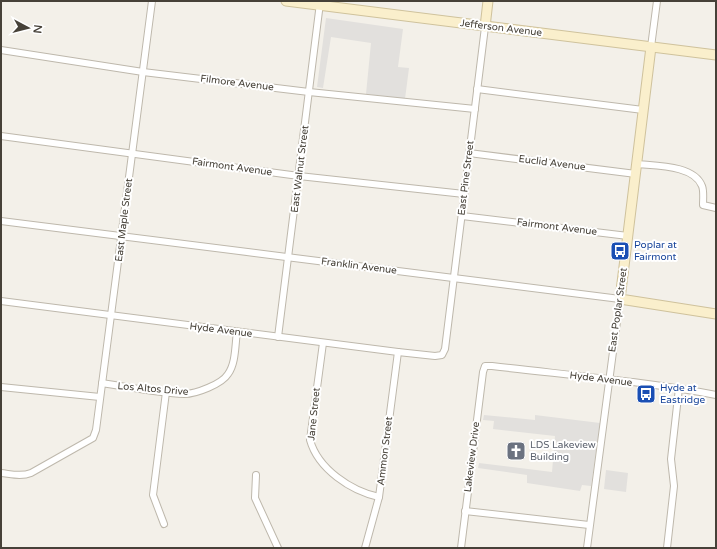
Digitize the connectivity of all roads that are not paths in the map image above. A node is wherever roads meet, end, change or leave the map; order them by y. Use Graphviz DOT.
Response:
graph roads {
  1 [pos="152,1"];
  2 [pos="286,1"];
  3 [pos="488,1"];
  4 [pos="657,1"];
  5 [pos="320,3"];
  6 [pos="485,26"];
  7 [pos="651,47"];
  8 [pos="1,50"];
  9 [pos="716,55"];
  10 [pos="143,72"];
  11 [pos="477,89"];
  12 [pos="309,92"];
  13 [pos="475,109"];
  14 [pos="643,110"];
  15 [pos="1,136"];
  16 [pos="132,152"];
  17 [pos="469,153"];
  18 [pos="636,169"];
  19 [pos="299,176"];
  20 [pos="464,194"];
  21 [pos="716,208"];
  22 [pos="462,216"];
  23 [pos="1,221"];
  24 [pos="122,236"];
  25 [pos="628,236"];
  26 [pos="288,258"];
  27 [pos="453,278"];
  28 [pos="620,299"];
  29 [pos="1,302"];
  30 [pos="716,314"];
  31 [pos="112,316"];
  32 [pos="237,332"];
  33 [pos="278,337"];
  34 [pos="323,343"];
  35 [pos="398,352"];
  36 [pos="442,355"];
  37 [pos="485,366"];
  38 [pos="609,380"];
  39 [pos="102,383"];
  40 [pos="1,387"];
  41 [pos="679,388"];
  42 [pos="166,392"];
  43 [pos="716,395"];
  44 [pos="100,398"];
  45 [pos="1,473"];
  46 [pos="256,475"];
  47 [pos="379,497"];
  48 [pos="466,511"];
  49 [pos="164,524"];
  50 [pos="589,526"];
  51 [pos="278,548"];
  52 [pos="365,548"];
  53 [pos="462,548"];
  54 [pos="587,548"];
  55 [pos="667,548"];
  1 -- 10 [label="street, East Maple Street"];
  2 -- 5 [label="main road, Jefferson Avenue"];
  3 -- 6 [label="main road, East Pine Street"];
  4 -- 7 [label="street, East Poplar Street"];
  5 -- 6 [label="main road, Jefferson Avenue"];
  5 -- 12 [label="street, East Walnut Street"];
  6 -- 7 [label="main road, Jefferson Avenue"];
  6 -- 11 [label="street, East Pine Street"];
  7 -- 9 [label="main road, Jefferson Avenue"];
  7 -- 14 [label="main road, East Poplar Street"];
  8 -- 10 [label="street, Filmore Avenue"];
  10 -- 12 [label="street, Filmore Avenue"];
  10 -- 16 [label="street, East Maple Street"];
  11 -- 13 [label="street, East Pine Street"];
  11 -- 14 [label="street"];
  12 -- 13 [label="street, Filmore Avenue"];
  12 -- 19 [label="street, East Walnut Street"];
  13 -- 17 [label="street, East Pine Street"];
  14 -- 18 [label="main road, East Poplar Street"];
  15 -- 16 [label="street, Fairmont Avenue"];
  16 -- 19 [label="street, Fairmont Avenue"];
  16 -- 24 [label="street, East Maple Street"];
  17 -- 18 [label="street, Euclid Avenue"];
  17 -- 20 [label="street, East Pine Street"];
  18 -- 21 [label="street, Euclid Avenue"];
  18 -- 25 [label="main road, East Poplar Street"];
  19 -- 20 [label="street, Fairmont Avenue"];
  19 -- 26 [label="street, East Walnut Street"];
  20 -- 22 [label="street, East Pine Street"];
  22 -- 25 [label="street, Fairmont Avenue"];
  22 -- 27 [label="street, East Pine Street"];
  23 -- 24 [label="street, Franklin Avenue"];
  24 -- 26 [label="street, Franklin Avenue"];
  24 -- 31 [label="street, East Maple Street"];
  25 -- 28 [label="main road, East Poplar Street"];
  26 -- 27 [label="street, Franklin Avenue"];
  26 -- 33 [label="street, East Walnut Street"];
  27 -- 28 [label="street, Franklin Avenue"];
  27 -- 36 [label="street, East Pine Street"];
  28 -- 30 [label="main road, Franklin Avenue"];
  28 -- 38 [label="street, East Poplar Street"];
  29 -- 31 [label="street, Hyde Avenue"];
  31 -- 32 [label="street, Hyde Avenue"];
  31 -- 39 [label="street, East Maple Street"];
  32 -- 33 [label="street, Hyde Avenue"];
  32 -- 42 [label="street, Los Altos Drive"];
  33 -- 34 [label="street, Hyde Avenue"];
  34 -- 35 [label="street, Hyde Avenue"];
  34 -- 47 [label="street, Jane Street"];
  35 -- 36 [label="street, Hyde Avenue"];
  35 -- 47 [label="street, Ammon Street"];
  37 -- 38 [label="street, Hyde Avenue"];
  37 -- 48 [label="street, Lakeview Drive"];
  38 -- 41 [label="street, Hyde Avenue"];
  38 -- 50 [label="street, East Poplar Street"];
  39 -- 42 [label="street, Los Altos Drive"];
  39 -- 44 [label="street, East Maple Street"];
  40 -- 44 [label="street"];
  41 -- 43 [label="street, Hyde Avenue"];
  41 -- 55 [label="street"];
  42 -- 49 [label="street"];
  44 -- 45 [label="street, East Maple Street"];
  46 -- 51 [label="street"];
  47 -- 52 [label="street, Ammon Street"];
  48 -- 50 [label="street"];
  48 -- 53 [label="street, Lakeview Drive"];
  50 -- 54 [label="street, East Poplar Street"];
}
